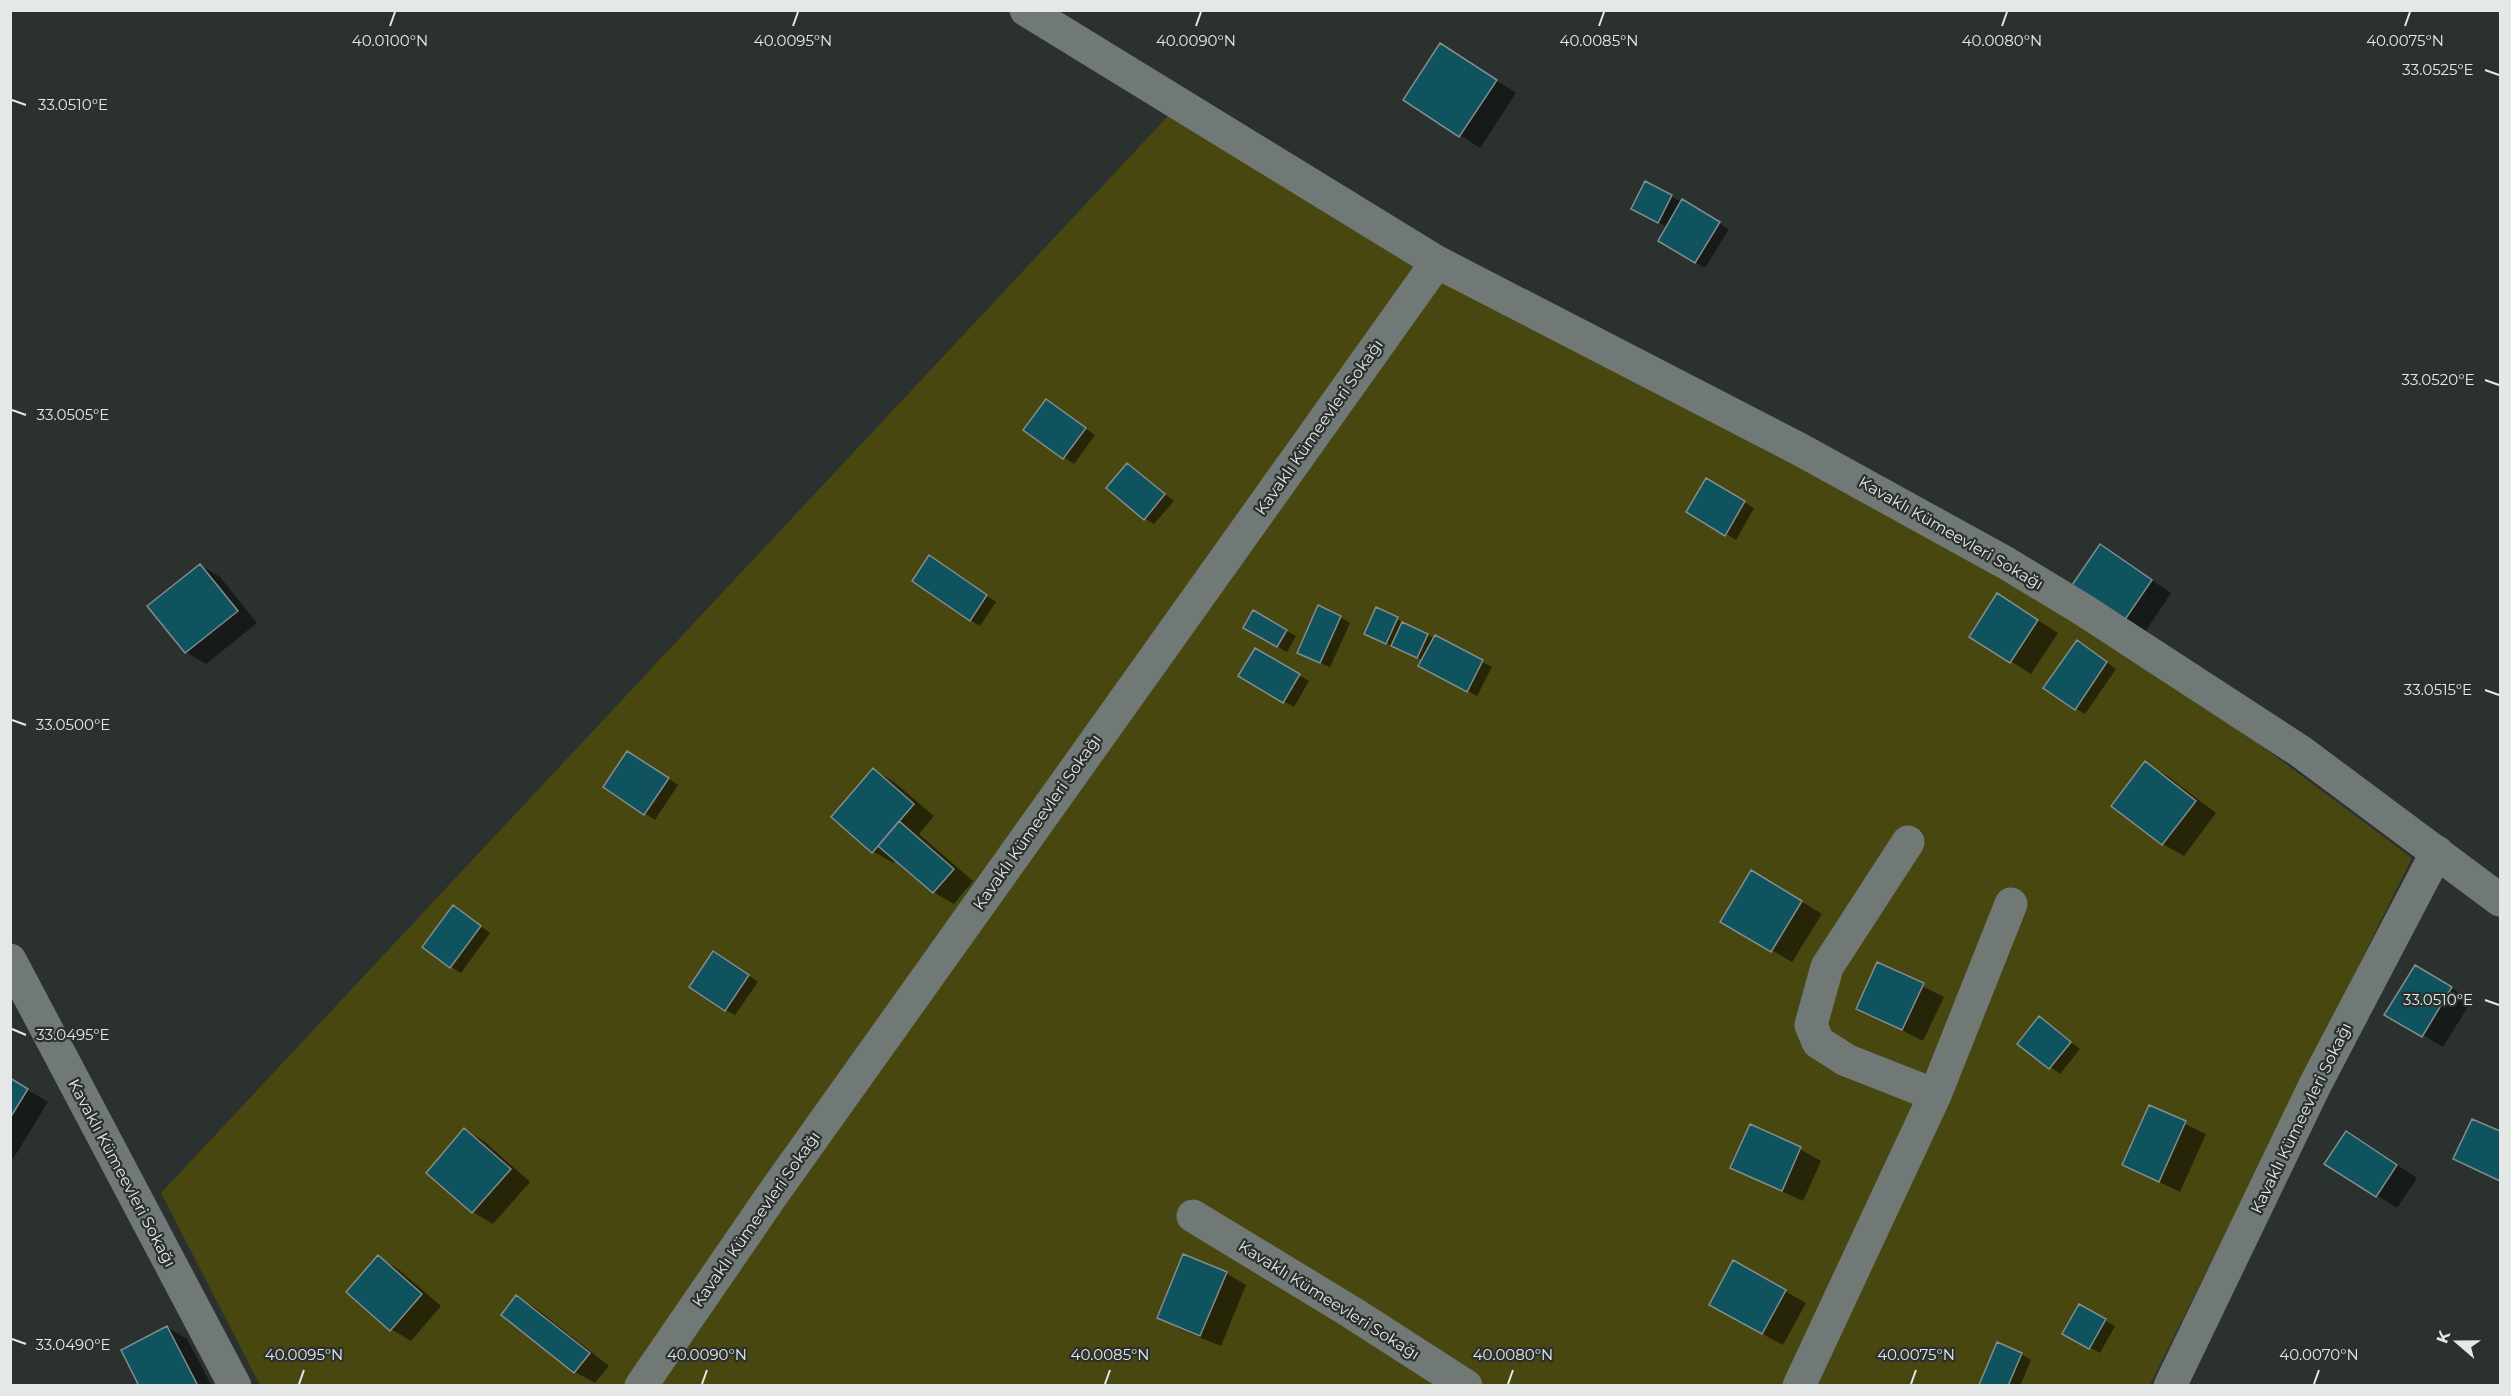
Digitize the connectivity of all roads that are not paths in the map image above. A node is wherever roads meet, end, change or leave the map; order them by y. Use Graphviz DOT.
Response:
graph roads {
  1 [pos="1026,10"];
  2 [pos="1437,262"];
  3 [pos="1908,842"];
  4 [pos="2437,852"];
  5 [pos="2500,900"];
  6 [pos="2011,904"];
  7 [pos="10,960"];
  8 [pos="1935,1095"];
  9 [pos="1192,1215"];
  10 [pos="235,1386"];
  11 [pos="641,1386"];
  12 [pos="1466,1386"];
  13 [pos="1799,1386"];
  14 [pos="2170,1386"];
  1 -- 2 [label="street, Kavaklı Kümeevleri Sokağı"];
  2 -- 4 [label="street, Kavaklı Kümeevleri Sokağı"];
  2 -- 11 [label="street, Kavaklı Kümeevleri Sokağı"];
  3 -- 8 [label="street"];
  4 -- 5 [label="street, Kavaklı Kümeevleri Sokağı"];
  4 -- 14 [label="street, Kavaklı Kümeevleri Sokağı"];
  6 -- 8 [label="street"];
  7 -- 10 [label="street, Kavaklı Kümeevleri Sokağı"];
  8 -- 13 [label="street"];
  9 -- 12 [label="street, Kavaklı Kümeevleri Sokağı"];
}
